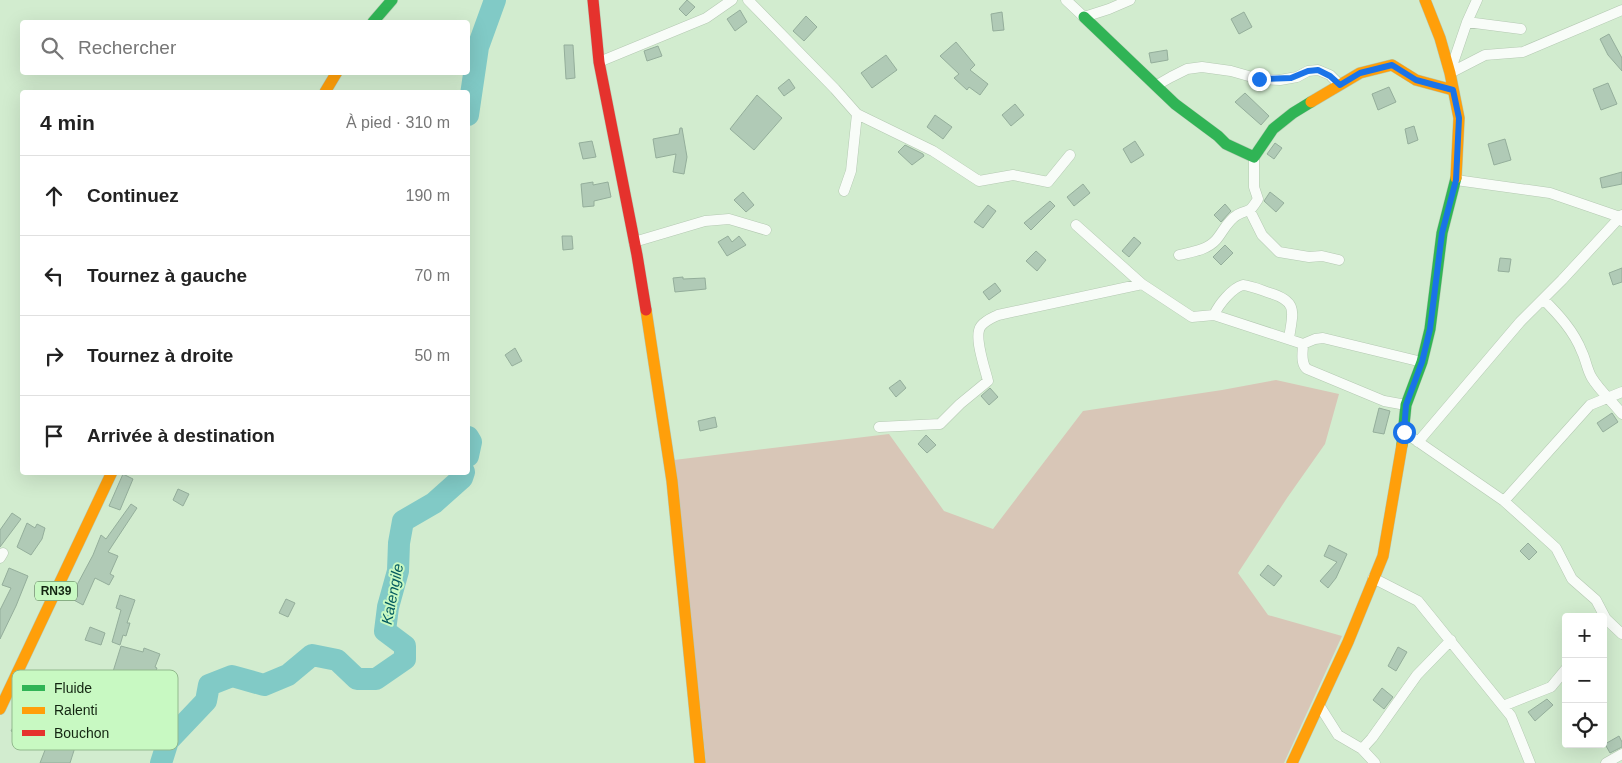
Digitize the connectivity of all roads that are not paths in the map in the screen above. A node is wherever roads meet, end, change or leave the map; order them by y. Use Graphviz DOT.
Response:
graph roads {
  1 [pos="392,0"];
  2 [pos="593,0"];
  3 [pos="732,0"];
  4 [pos="748,0"];
  5 [pos="1066,0"];
  6 [pos="1130,0"];
  7 [pos="1425,0"];
  8 [pos="1477,0"];
  9 [pos="1622,10"];
  10 [pos="1084,18"];
  11 [pos="375,20"];
  12 [pos="1467,22"];
  13 [pos="1521,28"];
  14 [pos="599,62"];
  15 [pos="1450,73"];
  16 [pos="335,75"];
  17 [pos="1157,85"];
  18 [pos="1340,85"];
  19 [pos="325,90"];
  20 [pos="1453,90"];
  21 [pos="857,114"];
  22 [pos="1070,155"];
  23 [pos="1254,157"];
  24 [pos="1456,180"];
  25 [pos="844,191"];
  26 [pos="1250,211"];
  27 [pos="1621,218"];
  28 [pos="1076,225"];
  29 [pos="766,230"];
  30 [pos="634,242"];
  31 [pos="1179,255"];
  32 [pos="1339,260"];
  33 [pos="1142,284"];
  34 [pos="1543,299"];
  35 [pos="1214,315"];
  36 [pos="1289,340"];
  37 [pos="1303,344"];
  38 [pos="1422,362"];
  39 [pos="1622,392"];
  40 [pos="1609,397"];
  41 [pos="1406,405"];
  42 [pos="1622,414"];
  43 [pos="879,427"];
  44 [pos="1404,432"];
  45 [pos="1418,442"];
  46 [pos="111,475"];
  47 [pos="1504,501"];
  48 [pos="1373,578"];
  49 [pos="1601,613"];
  50 [pos="1607,620"];
  51 [pos="1622,634"];
  52 [pos="1451,640"];
  53 [pos="18,670"];
  54 [pos="1562,674"];
  55 [pos="12,684"];
  56 [pos="1319,705"];
  57 [pos="1503,706"];
  58 [pos="0,709"];
  59 [pos="1362,749"];
  60 [pos="1622,754"];
  61 [pos="700,763"];
  62 [pos="1292,763"];
  63 [pos="1376,763"];
  64 [pos="1530,763"];
  65 [pos="1606,763"];
  1 -- 11 [label="main road"];
  2 -- 14 [label="main road"];
  3 -- 14 [label="street"];
  4 -- 21 [label="street"];
  5 -- 10 [label="street"];
  6 -- 10 [label="street"];
  7 -- 15 [label="main road"];
  8 -- 12 [label="street"];
  9 -- 15 [label="street"];
  10 -- 17 [label="main road"];
  12 -- 13 [label="street"];
  12 -- 15 [label="street"];
  14 -- 30 [label="main road"];
  15 -- 20 [label="main road"];
  16 -- 19 [label="main road"];
  17 -- 18 [label="street"];
  17 -- 23 [label="main road"];
  18 -- 20 [label="main road"];
  18 -- 23 [label="main road"];
  20 -- 24 [label="main road"];
  21 -- 22 [label="street"];
  21 -- 25 [label="street"];
  23 -- 26 [label="street"];
  24 -- 27 [label="street"];
  24 -- 38 [label="main road"];
  26 -- 31 [label="street"];
  26 -- 32 [label="street"];
  27 -- 34 [label="street"];
  28 -- 33 [label="street"];
  29 -- 30 [label="street"];
  30 -- 61 [label="main road"];
  33 -- 35 [label="street"];
  33 -- 43 [label="street"];
  34 -- 40 [label="street"];
  34 -- 45 [label="street"];
  35 -- 36 [label="street"];
  35 -- 36 [label="street"];
  36 -- 37 [label="street"];
  37 -- 38 [label="street"];
  37 -- 41 [label="street"];
  38 -- 41 [label="main road"];
  39 -- 40 [label="street"];
  40 -- 42 [label="street"];
  40 -- 47 [label="street"];
  41 -- 44 [label="main road"];
  44 -- 45 [label="street"];
  44 -- 48 [label="main road"];
  45 -- 47 [label="street"];
  46 -- 53 [label="main road, RN39"];
  47 -- 49 [label="street"];
  48 -- 52 [label="street"];
  48 -- 56 [label="main road"];
  50 -- 51 [label="street"];
  52 -- 57 [label="street"];
  52 -- 59 [label="street"];
  54 -- 57 [label="street"];
  55 -- 58 [label="main road, RN39"];
  56 -- 59 [label="street"];
  56 -- 62 [label="main road"];
  57 -- 64 [label="street"];
  59 -- 63 [label="street"];
  60 -- 65 [label="street"];
}
